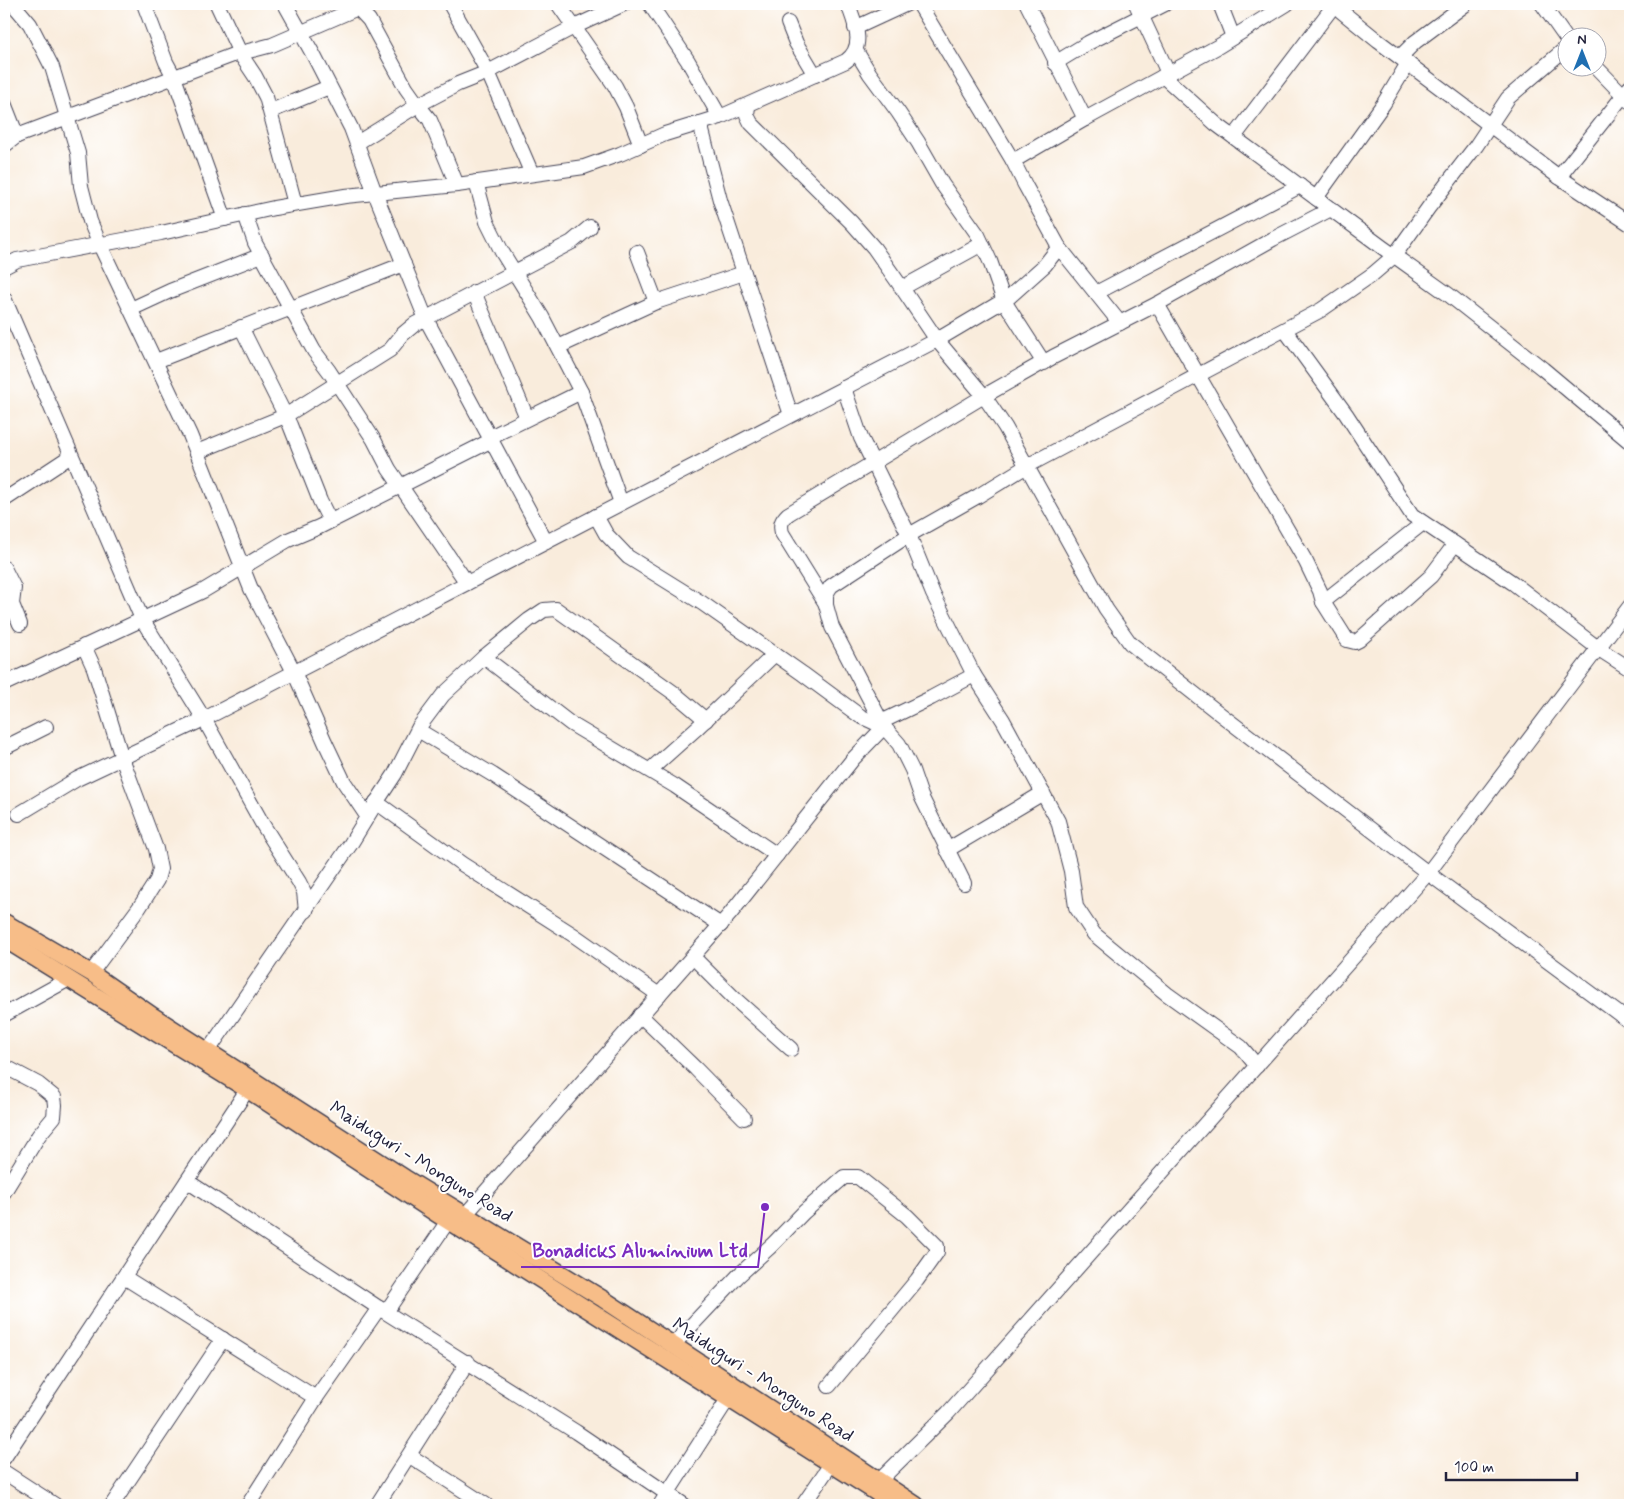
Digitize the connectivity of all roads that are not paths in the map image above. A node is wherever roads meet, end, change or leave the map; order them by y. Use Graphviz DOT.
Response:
graph roads {
  1 [pos="13,4"];
  2 [pos="144,4"];
  3 [pos="217,4"];
  4 [pos="285,4"];
  5 [pos="450,4"];
  6 [pos="558,4"];
  7 [pos="624,4"];
  8 [pos="650,4"];
  9 [pos="848,4"];
  10 [pos="907,4"];
  11 [pos="919,4"];
  12 [pos="1027,4"];
  13 [pos="1165,4"];
  14 [pos="1220,4"];
  15 [pos="1287,4"];
  16 [pos="1464,4"];
  17 [pos="1542,4"];
  18 [pos="360,5"];
  19 [pos="4,8"];
  20 [pos="1139,10"];
  21 [pos="788,23"];
  22 [pos="574,27"];
  23 [pos="855,28"];
  24 [pos="1559,28"];
  25 [pos="300,34"];
  26 [pos="1233,37"];
  27 [pos="856,51"];
  28 [pos="241,54"];
  29 [pos="1556,57"];
  30 [pos="1404,60"];
  31 [pos="1055,63"];
  32 [pos="488,72"];
  33 [pos="815,75"];
  34 [pos="1166,75"];
  35 [pos="1606,75"];
  36 [pos="174,77"];
  37 [pos="329,87"];
  38 [pos="1628,94"];
  39 [pos="4,102"];
  40 [pos="418,105"];
  41 [pos="748,106"];
  42 [pos="271,111"];
  43 [pos="68,118"];
  44 [pos="720,118"];
  45 [pos="1085,119"];
  46 [pos="700,123"];
  47 [pos="1490,126"];
  48 [pos="17,136"];
  49 [pos="1234,137"];
  50 [pos="357,143"];
  51 [pos="641,145"];
  52 [pos="4,146"];
  53 [pos="1013,161"];
  54 [pos="532,174"];
  55 [pos="1559,177"];
  56 [pos="476,182"];
  57 [pos="457,185"];
  58 [pos="1300,186"];
  59 [pos="375,193"];
  60 [pos="1316,198"];
  61 [pos="295,204"];
  62 [pos="1331,209"];
  63 [pos="245,214"];
  64 [pos="225,219"];
  65 [pos="1630,224"];
  66 [pos="590,227"];
  67 [pos="982,244"];
  68 [pos="100,245"];
  69 [pos="1059,247"];
  70 [pos="638,252"];
  71 [pos="262,255"];
  72 [pos="1394,256"];
  73 [pos="404,264"];
  74 [pos="4,267"];
  75 [pos="515,273"];
  76 [pos="744,273"];
  77 [pos="902,288"];
  78 [pos="474,292"];
  79 [pos="1096,292"];
  80 [pos="4,298"];
  81 [pos="1004,300"];
  82 [pos="656,302"];
  83 [pos="1157,304"];
  84 [pos="292,308"];
  85 [pos="131,309"];
  86 [pos="426,318"];
  87 [pos="1120,323"];
  88 [pos="241,327"];
  89 [pos="1285,330"];
  90 [pos="937,340"];
  91 [pos="558,348"];
  92 [pos="156,361"];
  93 [pos="1044,363"];
  94 [pos="1198,375"];
  95 [pos="336,384"];
  96 [pos="844,388"];
  97 [pos="581,392"];
  98 [pos="984,396"];
  99 [pos="791,415"];
  100 [pos="285,416"];
  101 [pos="527,418"];
  102 [pos="490,439"];
  103 [pos="1630,442"];
  104 [pos="197,452"];
  105 [pos="71,456"];
  106 [pos="873,462"];
  107 [pos="1026,466"];
  108 [pos="400,485"];
  109 [pos="4,500"];
  110 [pos="621,503"];
  111 [pos="596,516"];
  112 [pos="330,521"];
  113 [pos="1423,523"];
  114 [pos="909,535"];
  115 [pos="546,542"];
  116 [pos="1455,544"];
  117 [pos="243,567"];
  118 [pos="4,568"];
  119 [pos="467,583"];
  120 [pos="1323,602"];
  121 [pos="826,605"];
  122 [pos="1630,606"];
  123 [pos="142,619"];
  124 [pos="20,624"];
  125 [pos="84,646"];
  126 [pos="1599,649"];
  127 [pos="775,654"];
  128 [pos="484,657"];
  129 [pos="1630,669"];
  130 [pos="294,672"];
  131 [pos="974,675"];
  132 [pos="4,684"];
  133 [pos="204,718"];
  134 [pos="706,720"];
  135 [pos="882,724"];
  136 [pos="46,727"];
  137 [pos="418,730"];
  138 [pos="4,748"];
  139 [pos="122,758"];
  140 [pos="650,770"];
  141 [pos="1043,793"];
  142 [pos="376,802"];
  143 [pos="19,814"];
  144 [pos="367,816"];
  145 [pos="948,850"];
  146 [pos="777,855"];
  147 [pos="1428,873"];
  148 [pos="964,883"];
  149 [pos="306,911"];
  150 [pos="4,922"];
  151 [pos="721,925"];
  152 [pos="4,939"];
  153 [pos="693,957"];
  154 [pos="91,973"];
  155 [pos="69,979"];
  156 [pos="659,995"];
  157 [pos="4,1015"];
  158 [pos="640,1015"];
  159 [pos="1630,1022"];
  160 [pos="791,1049"];
  161 [pos="208,1051"];
  162 [pos="4,1066"];
  163 [pos="1257,1066"];
  164 [pos="251,1085"];
  165 [pos="744,1118"];
  166 [pos="186,1181"];
  167 [pos="4,1192"];
  168 [pos="466,1214"];
  169 [pos="448,1221"];
  170 [pos="124,1277"];
  171 [pos="383,1310"];
  172 [pos="223,1340"];
  173 [pos="673,1344"];
  174 [pos="468,1362"];
  175 [pos="829,1386"];
  176 [pos="316,1398"];
  177 [pos="728,1399"];
  178 [pos="8,1443"];
  179 [pos="410,1456"];
  180 [pos="4,1458"];
  181 [pos="831,1464"];
  182 [pos="4,1472"];
  183 [pos="879,1481"];
  184 [pos="663,1500"];
  185 [pos="55,1505"];
  186 [pos="112,1505"];
  187 [pos="248,1505"];
  188 [pos="377,1505"];
  189 [pos="486,1505"];
  190 [pos="684,1505"];
  191 [pos="803,1505"];
  192 [pos="896,1505"];
  193 [pos="916,1505"];
  1 -- 19 [label="street"];
  1 -- 43 [label="street"];
  2 -- 36 [label="street"];
  3 -- 28 [label="street"];
  4 -- 25 [label="street"];
  5 -- 32 [label="street"];
  6 -- 22 [label="street"];
  7 -- 22 [label="street"];
  8 -- 44 [label="street"];
  9 -- 23 [label="street"];
  10 -- 23 [label="street"];
  11 -- 53 [label="street"];
  12 -- 31 [label="street"];
  13 -- 20 [label="street"];
  14 -- 26 [label="street"];
  15 -- 26 [label="street"];
  16 -- 30 [label="street"];
  17 -- 24 [label="street"];
  18 -- 25 [label="street"];
  18 -- 40 [label="street"];
  20 -- 31 [label="street"];
  20 -- 34 [label="street"];
  21 -- 33 [label="street"];
  22 -- 32 [label="street"];
  22 -- 51 [label="street"];
  23 -- 27 [label="street"];
  25 -- 28 [label="street"];
  25 -- 37 [label="street"];
  26 -- 34 [label="street"];
  27 -- 33 [label="street"];
  27 -- 67 [label="street"];
  28 -- 36 [label="street"];
  28 -- 42 [label="street"];
  29 -- 47 [label="street"];
  30 -- 47 [label="street"];
  30 -- 49 [label="street"];
  30 -- 60 [label="street"];
  31 -- 45 [label="street"];
  32 -- 40 [label="street"];
  32 -- 54 [label="street"];
  33 -- 41 [label="street"];
  34 -- 45 [label="street"];
  34 -- 49 [label="street"];
  35 -- 38 [label="street"];
  36 -- 43 [label="street"];
  36 -- 64 [label="street"];
  37 -- 42 [label="street"];
  37 -- 50 [label="street"];
  38 -- 55 [label="street"];
  39 -- 48 [label="street"];
  40 -- 50 [label="street"];
  40 -- 57 [label="street"];
  41 -- 44 [label="street"];
  41 -- 77 [label="street"];
  42 -- 61 [label="street"];
  43 -- 48 [label="street"];
  43 -- 68 [label="street"];
  44 -- 46 [label="street"];
  45 -- 53 [label="street"];
  46 -- 51 [label="street"];
  46 -- 76 [label="street"];
  47 -- 55 [label="street"];
  47 -- 72 [label="street"];
  48 -- 52 [label="street"];
  49 -- 58 [label="street"];
  50 -- 59 [label="street"];
  51 -- 54 [label="street"];
  53 -- 69 [label="street"];
  54 -- 56 [label="street"];
  55 -- 65 [label="street"];
  56 -- 57 [label="street"];
  56 -- 75 [label="street"];
  57 -- 59 [label="street"];
  58 -- 60 [label="street"];
  58 -- 79 [label="street"];
  59 -- 61 [label="street"];
  59 -- 73 [label="street"];
  60 -- 62 [label="street"];
  61 -- 63 [label="street"];
  62 -- 72 [label="street"];
  62 -- 83 [label="street"];
  63 -- 64 [label="street"];
  63 -- 71 [label="street"];
  64 -- 68 [label="street"];
  66 -- 75 [label="street"];
  67 -- 77 [label="street"];
  67 -- 81 [label="street"];
  68 -- 74 [label="street"];
  68 -- 85 [label="street"];
  69 -- 79 [label="street"];
  69 -- 81 [label="street"];
  70 -- 82 [label="street"];
  71 -- 84 [label="street"];
  71 -- 85 [label="street"];
  72 -- 89 [label="street"];
  72 -- 103 [label="street"];
  73 -- 84 [label="street"];
  73 -- 86 [label="street"];
  75 -- 78 [label="street"];
  75 -- 91 [label="street"];
  76 -- 82 [label="street"];
  76 -- 99 [label="street"];
  77 -- 90 [label="street"];
  78 -- 86 [label="street"];
  78 -- 101 [label="street"];
  79 -- 87 [label="street"];
  80 -- 105 [label="street"];
  81 -- 90 [label="street"];
  81 -- 93 [label="street"];
  82 -- 91 [label="street"];
  83 -- 87 [label="street"];
  83 -- 94 [label="street"];
  84 -- 88 [label="street"];
  84 -- 95 [label="street"];
  85 -- 92 [label="street"];
  86 -- 95 [label="street"];
  86 -- 102 [label="street"];
  87 -- 93 [label="street"];
  88 -- 92 [label="street"];
  88 -- 100 [label="street"];
  89 -- 94 [label="street"];
  89 -- 113 [label="street"];
  90 -- 96 [label="street"];
  90 -- 98 [label="street"];
  91 -- 97 [label="street"];
  92 -- 104 [label="street"];
  93 -- 98 [label="street"];
  94 -- 107 [label="street"];
  94 -- 120 [label="street"];
  95 -- 100 [label="street"];
  95 -- 108 [label="street"];
  96 -- 99 [label="street"];
  96 -- 106 [label="street"];
  97 -- 101 [label="street"];
  97 -- 110 [label="street"];
  98 -- 106 [label="street"];
  98 -- 107 [label="street"];
  99 -- 110 [label="street"];
  100 -- 104 [label="street"];
  100 -- 112 [label="street"];
  101 -- 102 [label="street"];
  102 -- 108 [label="street"];
  102 -- 115 [label="street"];
  104 -- 117 [label="street"];
  105 -- 109 [label="street"];
  105 -- 123 [label="street"];
  106 -- 114 [label="street"];
  106 -- 121 [label="street"];
  107 -- 114 [label="street"];
  107 -- 147 [label="street"];
  108 -- 112 [label="street"];
  108 -- 119 [label="street"];
  110 -- 111 [label="street"];
  111 -- 115 [label="street"];
  111 -- 127 [label="street"];
  112 -- 117 [label="street"];
  113 -- 116 [label="street"];
  113 -- 120 [label="street"];
  114 -- 121 [label="street"];
  114 -- 131 [label="street"];
  115 -- 119 [label="street"];
  116 -- 120 [label="street"];
  116 -- 126 [label="street"];
  117 -- 123 [label="street"];
  117 -- 130 [label="street"];
  118 -- 124 [label="street"];
  119 -- 130 [label="street"];
  121 -- 135 [label="street"];
  122 -- 126 [label="street"];
  123 -- 125 [label="street"];
  123 -- 133 [label="street"];
  125 -- 132 [label="street"];
  125 -- 139 [label="street"];
  126 -- 129 [label="street"];
  126 -- 147 [label="street"];
  127 -- 134 [label="street"];
  127 -- 135 [label="street"];
  128 -- 134 [label="street"];
  128 -- 137 [label="street"];
  128 -- 140 [label="street"];
  130 -- 133 [label="street"];
  130 -- 144 [label="street"];
  131 -- 135 [label="street"];
  131 -- 141 [label="street"];
  133 -- 139 [label="street"];
  133 -- 149 [label="street"];
  134 -- 140 [label="street"];
  135 -- 145 [label="street"];
  135 -- 146 [label="street"];
  136 -- 138 [label="street"];
  137 -- 142 [label="street"];
  137 -- 151 [label="street"];
  139 -- 143 [label="street"];
  139 -- 154 [label="street"];
  140 -- 146 [label="street"];
  141 -- 145 [label="street"];
  141 -- 163 [label="street"];
  142 -- 144 [label="street"];
  142 -- 156 [label="street"];
  144 -- 149 [label="street"];
  145 -- 148 [label="street"];
  146 -- 151 [label="street"];
  147 -- 159 [label="street"];
  147 -- 163 [label="street"];
  149 -- 161 [label="street"];
  150 -- 154 [label="main road, Maiduguri - Monguno Road"];
  151 -- 153 [label="street"];
  152 -- 155 [label="main road, Maiduguri - Monguno Road"];
  153 -- 156 [label="street"];
  153 -- 160 [label="street"];
  154 -- 161 [label="main road, Maiduguri - Monguno Road"];
  155 -- 157 [label="street"];
  155 -- 164 [label="main road, Maiduguri - Monguno Road"];
  156 -- 158 [label="street"];
  158 -- 165 [label="street"];
  158 -- 168 [label="street"];
  161 -- 164 [label="main road, Maiduguri - Monguno Road"];
  162 -- 167 [label="street"];
  163 -- 183 [label="street"];
  164 -- 166 [label="street"];
  164 -- 168 [label="main road, Maiduguri - Monguno Road"];
  164 -- 169 [label="main road, Maiduguri - Monguno Road"];
  166 -- 170 [label="street"];
  166 -- 171 [label="street"];
  168 -- 173 [label="main road, Maiduguri - Monguno Road"];
  169 -- 171 [label="street"];
  169 -- 177 [label="main road, Maiduguri - Monguno Road"];
  170 -- 172 [label="street"];
  170 -- 178 [label="street"];
  171 -- 174 [label="street"];
  171 -- 176 [label="street"];
  172 -- 176 [label="street"];
  172 -- 186 [label="street"];
  173 -- 175 [label="street"];
  173 -- 183 [label="main road, Maiduguri - Monguno Road"];
  174 -- 179 [label="street"];
  174 -- 184 [label="street"];
  176 -- 187 [label="street"];
  177 -- 181 [label="main road, Maiduguri - Monguno Road"];
  177 -- 184 [label="street"];
  178 -- 180 [label="street"];
  179 -- 188 [label="street"];
  179 -- 189 [label="street"];
  181 -- 191 [label="street"];
  181 -- 192 [label="main road, Maiduguri - Monguno Road"];
  182 -- 185 [label="street"];
  183 -- 193 [label="main road, Maiduguri - Monguno Road"];
  184 -- 190 [label="street"];
}
